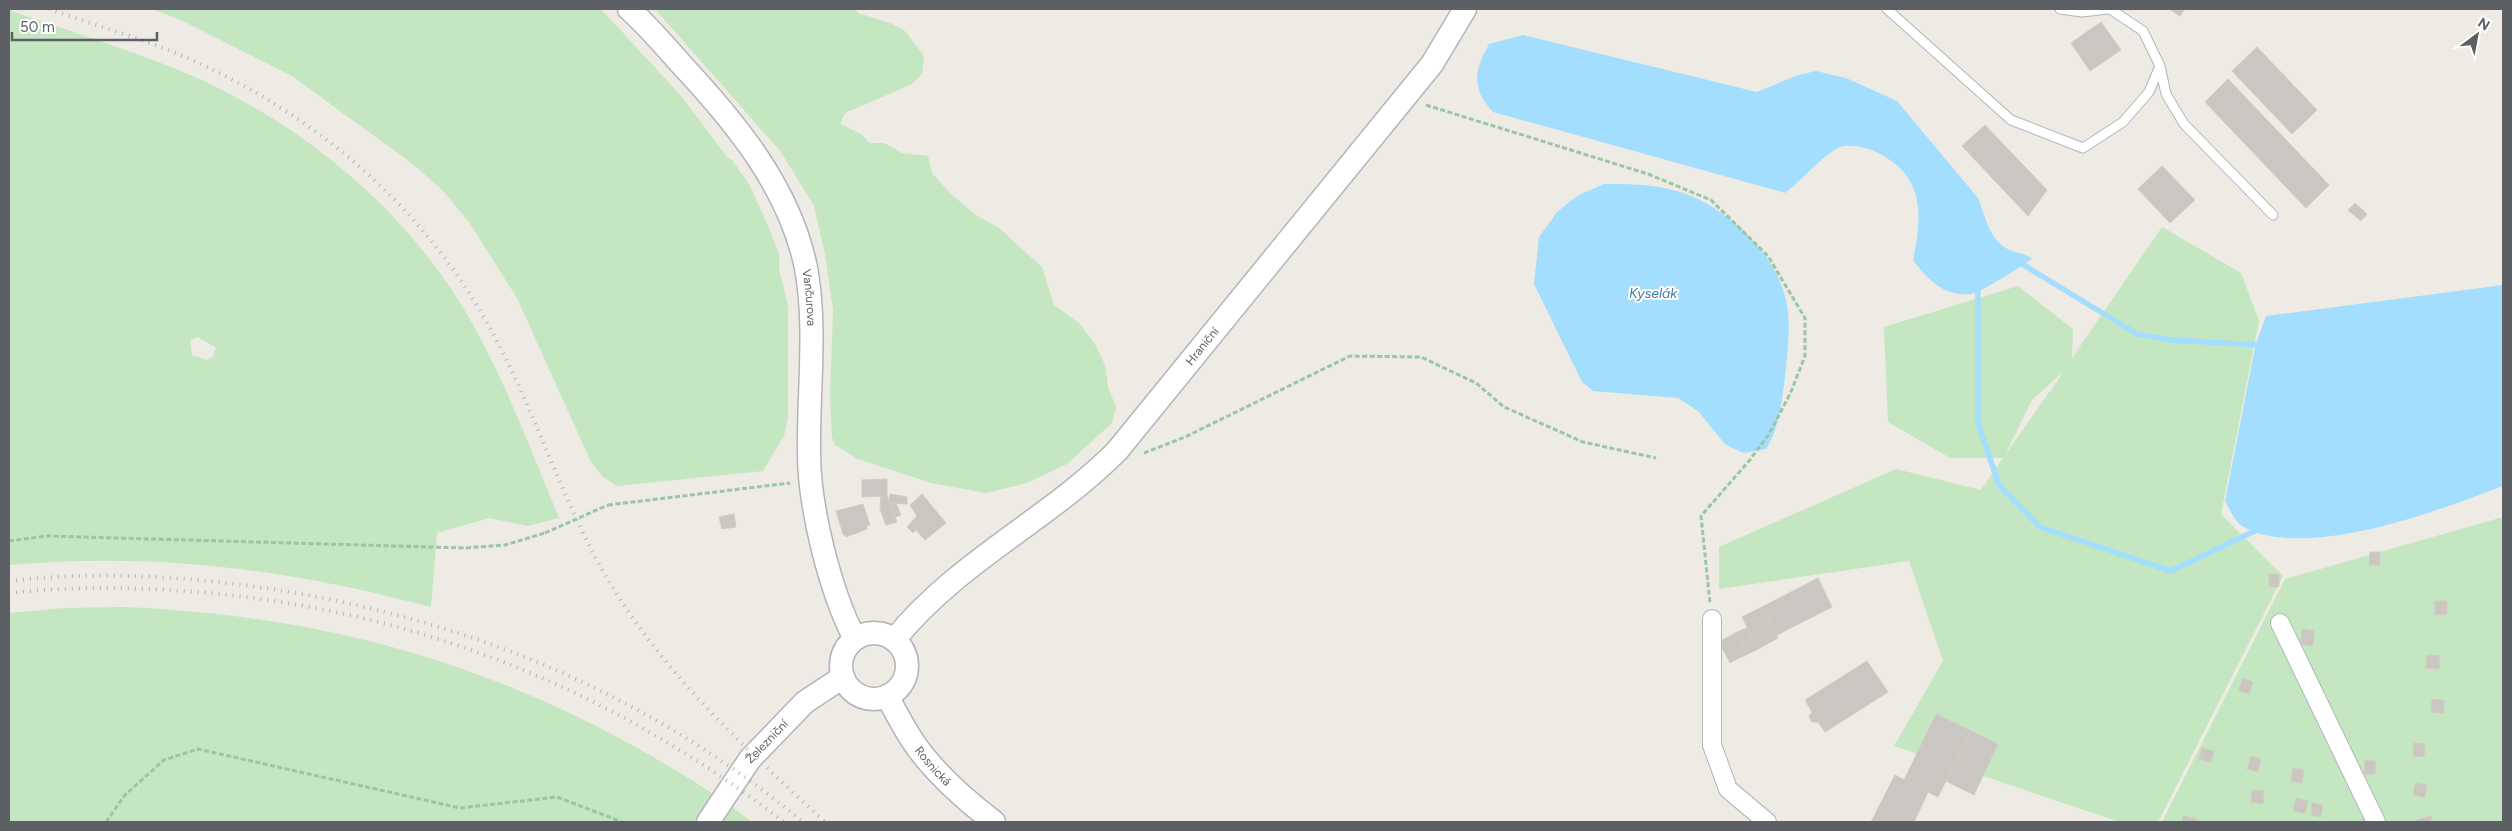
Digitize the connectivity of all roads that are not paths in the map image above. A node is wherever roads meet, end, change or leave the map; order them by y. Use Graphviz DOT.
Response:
graph roads {
  1 [pos="629,9"];
  2 [pos="1465,9"];
  3 [pos="1887,9"];
  4 [pos="2060,9"];
  5 [pos="2109,9"];
  6 [pos="2160,66"];
  7 [pos="2273,215"];
  8 [pos="1712,619"];
  9 [pos="2280,624"];
  10 [pos="855,639"];
  11 [pos="894,640"];
  12 [pos="843,677"];
  13 [pos="887,696"];
  14 [pos="1764,821"];
  15 [pos="708,822"];
  16 [pos="994,822"];
  17 [pos="2376,822"];
  1 -- 10 [label="street, Vančurova"];
  2 -- 11 [label="street, Hraniční"];
  3 -- 6 [label="lane"];
  4 -- 5 [label="lane"];
  5 -- 6 [label="lane"];
  6 -- 7 [label="lane"];
  8 -- 14 [label="street"];
  9 -- 17 [label="street"];
  10 -- 11 [label="street"];
  10 -- 12 [label="street"];
  11 -- 13 [label="street"];
  12 -- 13 [label="street"];
  12 -- 15 [label="street, Železniční"];
  13 -- 16 [label="street, Rosnická"];
}
